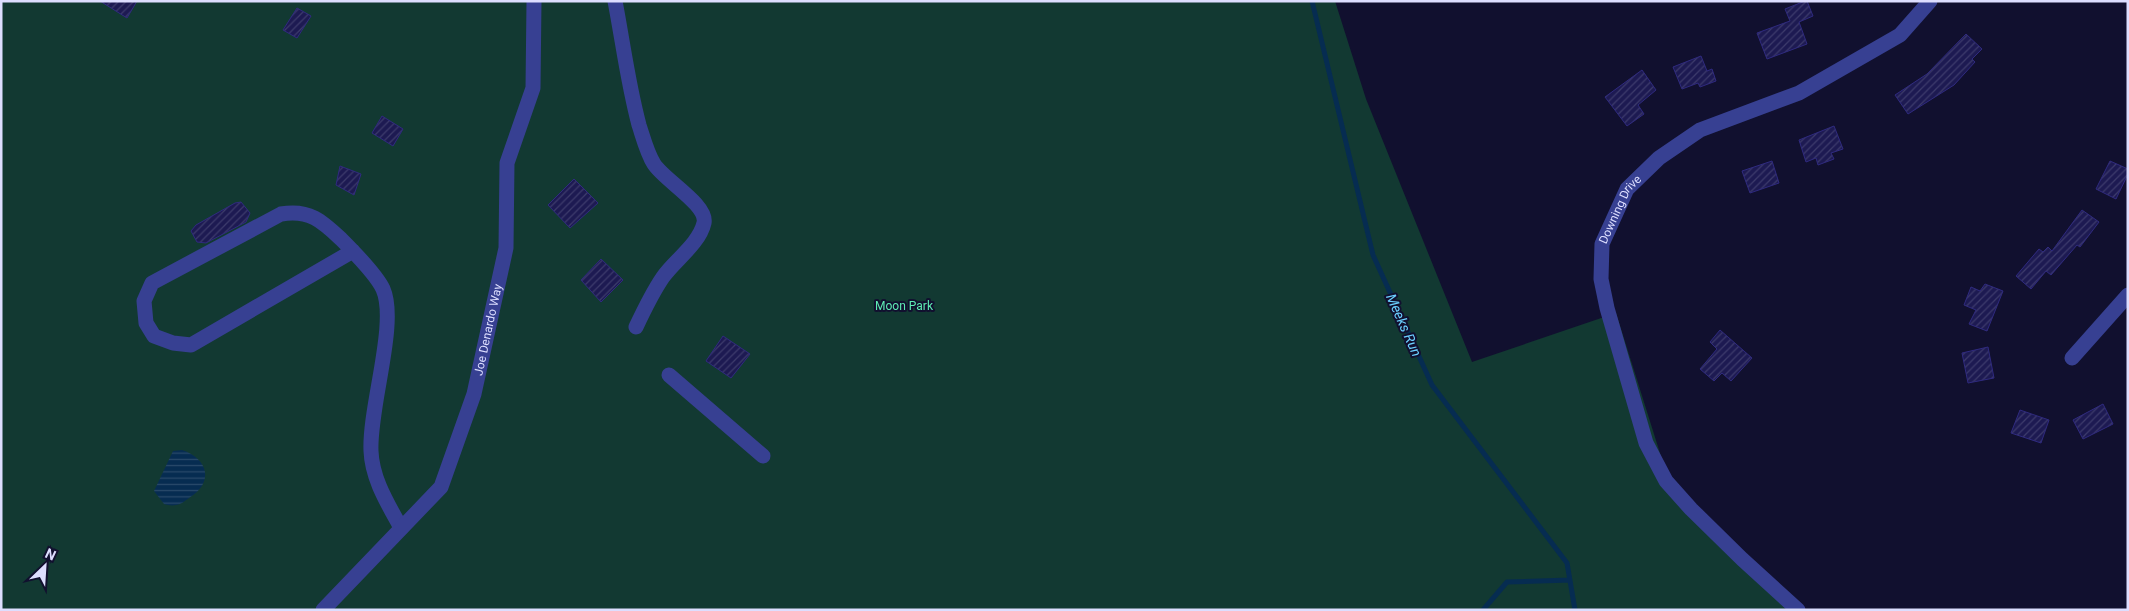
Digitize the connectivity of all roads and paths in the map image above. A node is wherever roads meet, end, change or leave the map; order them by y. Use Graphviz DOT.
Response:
graph roads {
  1 [pos="534,1"];
  2 [pos="615,1"];
  3 [pos="1930,1"];
  4 [pos="353,251"];
  5 [pos="2128,294"];
  6 [pos="636,327"];
  7 [pos="2072,358"];
  8 [pos="669,374"];
  9 [pos="763,456"];
  10 [pos="401,528"];
  11 [pos="323,610"];
  12 [pos="1798,610"];
  1 -- 10 [label="street, Joe Denardo Way"];
  2 -- 6 [label="street"];
  3 -- 12 [label="street, Downing Drive"];
  4 -- 4 [label="street"];
  4 -- 10 [label="street"];
  5 -- 7 [label="street"];
  8 -- 9 [label="street"];
  10 -- 11 [label="street, Joe Denardo Way"];
}
